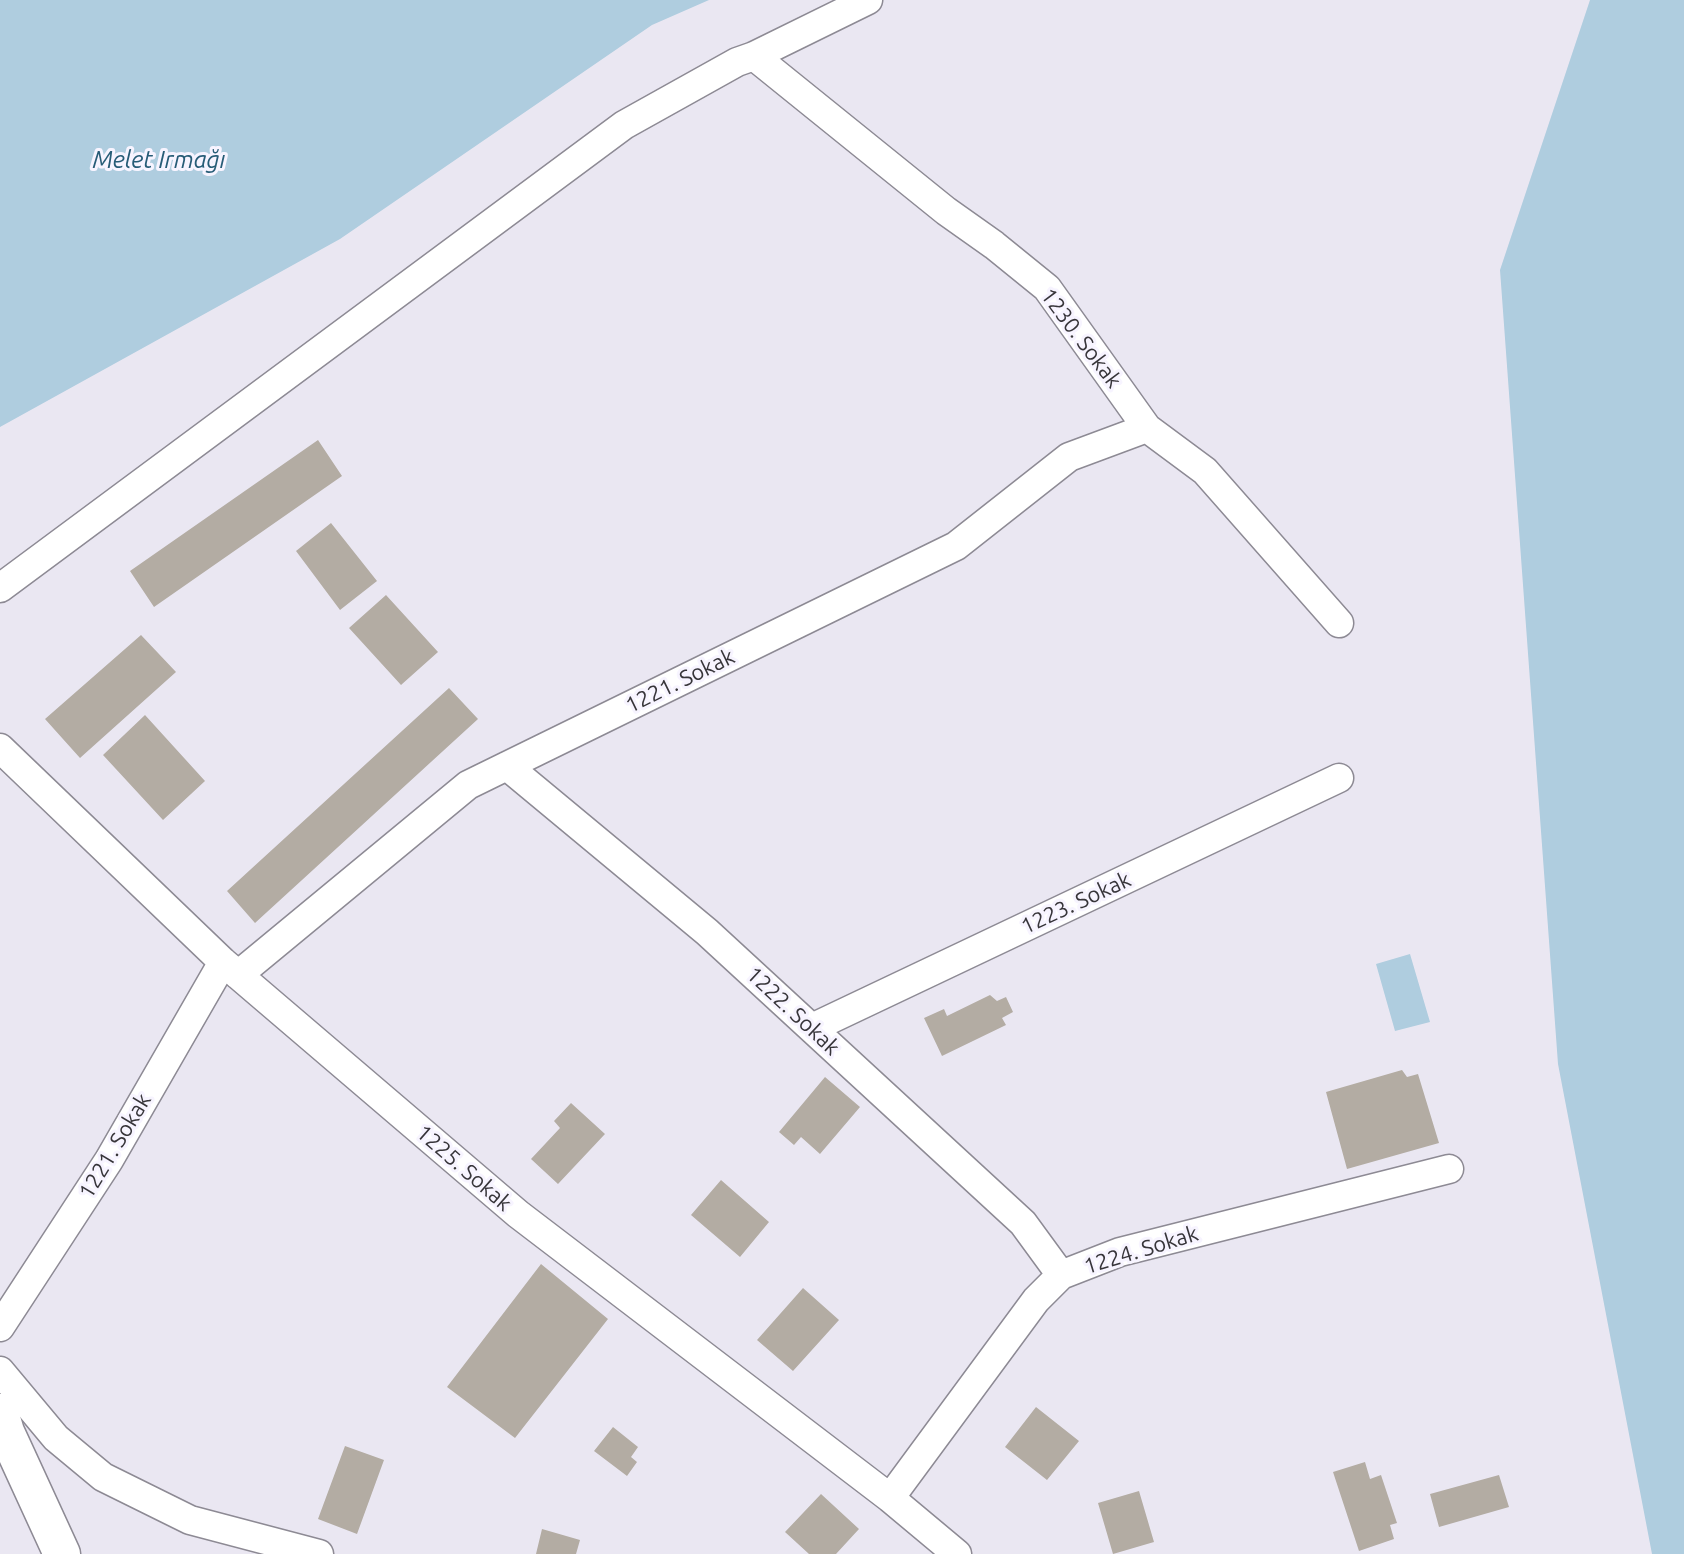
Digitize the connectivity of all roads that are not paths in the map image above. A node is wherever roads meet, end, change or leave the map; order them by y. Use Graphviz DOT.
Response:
graph roads {
  1 [pos="868,0"];
  2 [pos="754,56"];
  3 [pos="1147,428"];
  4 [pos="0,588"];
  5 [pos="1339,623"];
  6 [pos="0,748"];
  7 [pos="507,766"];
  8 [pos="1339,778"];
  9 [pos="231,968"];
  10 [pos="812,1028"];
  11 [pos="1449,1169"];
  12 [pos="1061,1275"];
  13 [pos="0,1327"];
  14 [pos="0,1371"];
  15 [pos="0,1412"];
  16 [pos="890,1498"];
  17 [pos="62,1554"];
  18 [pos="319,1554"];
  19 [pos="957,1554"];
  1 -- 2 [label="street"];
  2 -- 3 [label="street, 1230. Sokak"];
  2 -- 4 [label="street"];
  3 -- 5 [label="street, 1230. Sokak"];
  3 -- 7 [label="street, 1221. Sokak"];
  6 -- 9 [label="street, 1225. Sokak"];
  7 -- 9 [label="street, 1221. Sokak"];
  7 -- 10 [label="street, 1222. Sokak"];
  8 -- 10 [label="street, 1223. Sokak"];
  9 -- 13 [label="street, 1221. Sokak"];
  9 -- 16 [label="street, 1225. Sokak"];
  10 -- 12 [label="street, 1222. Sokak"];
  11 -- 12 [label="street, 1224. Sokak"];
  12 -- 16 [label="street, 1224. Sokak"];
  14 -- 18 [label="street"];
  15 -- 17 [label="street"];
  16 -- 19 [label="street, 1225. Sokak"];
}
